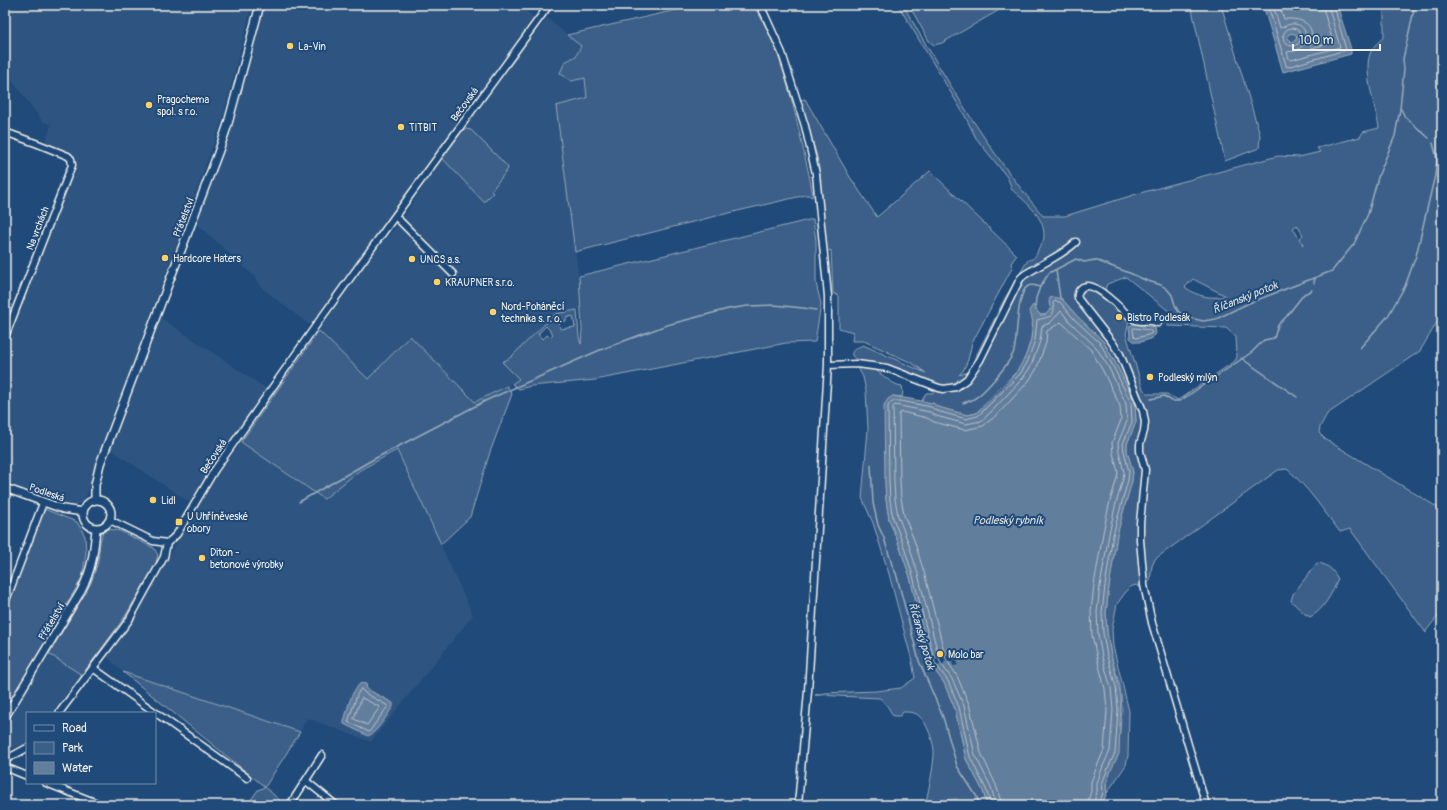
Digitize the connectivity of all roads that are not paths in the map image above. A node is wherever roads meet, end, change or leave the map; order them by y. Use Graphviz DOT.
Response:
graph roads {
  1 [pos="260,5"];
  2 [pos="549,5"];
  3 [pos="759,5"];
  4 [pos="5,132"];
  5 [pos="395,216"];
  6 [pos="1076,242"];
  7 [pos="453,274"];
  8 [pos="1158,323"];
  9 [pos="5,338"];
  10 [pos="828,365"];
  11 [pos="5,488"];
  12 [pos="95,500"];
  13 [pos="43,502"];
  14 [pos="83,512"];
  15 [pos="110,520"];
  16 [pos="96,528"];
  17 [pos="167,543"];
  18 [pos="5,603"];
  19 [pos="93,668"];
  20 [pos="59,712"];
  21 [pos="155,712"];
  22 [pos="156,713"];
  23 [pos="5,717"];
  24 [pos="26,749"];
  25 [pos="322,755"];
  26 [pos="5,760"];
  27 [pos="5,767"];
  28 [pos="26,776"];
  29 [pos="247,778"];
  30 [pos="306,780"];
  31 [pos="49,784"];
  32 [pos="102,805"];
  33 [pos="290,805"];
  34 [pos="336,805"];
  35 [pos="798,805"];
  36 [pos="1206,805"];
  1 -- 12 [label="main road, Přátelství"];
  2 -- 5 [label="street, Bečovská"];
  3 -- 10 [label="street"];
  4 -- 9 [label="street, Na vrchách"];
  5 -- 7 [label="street"];
  5 -- 17 [label="street, Bečovská"];
  6 -- 10 [label="street"];
  8 -- 36 [label="street"];
  10 -- 35 [label="street"];
  11 -- 13 [label="main road, Podleská"];
  12 -- 14 [label="main road"];
  12 -- 15 [label="main road"];
  13 -- 14 [label="main road, Podleská"];
  13 -- 18 [label="street"];
  14 -- 16 [label="main road"];
  15 -- 16 [label="main road"];
  15 -- 17 [label="street"];
  16 -- 23 [label="main road, Přátelství"];
  17 -- 19 [label="street, Bečovská"];
  19 -- 20 [label="street, Bečovská"];
  19 -- 21 [label="street"];
  22 -- 29 [label="street"];
  24 -- 26 [label="street"];
  25 -- 30 [label="street"];
  27 -- 28 [label="street"];
  30 -- 33 [label="street"];
  30 -- 34 [label="street"];
  31 -- 32 [label="street"];
}
